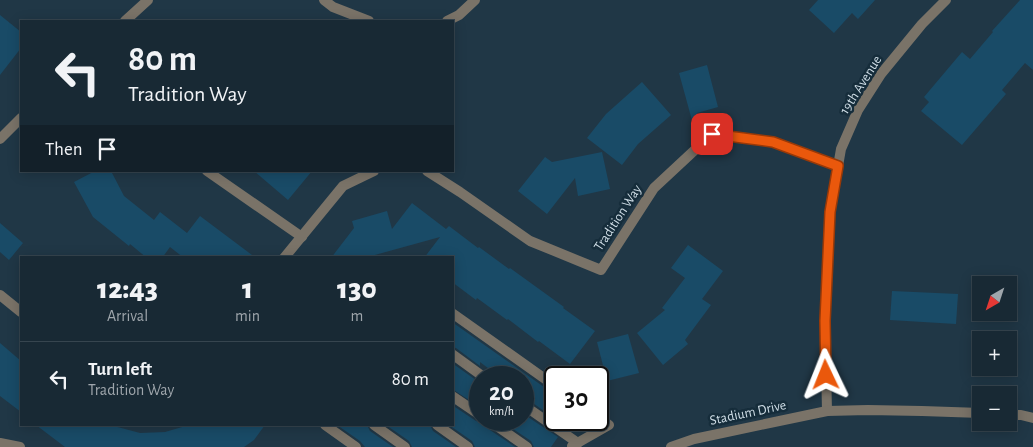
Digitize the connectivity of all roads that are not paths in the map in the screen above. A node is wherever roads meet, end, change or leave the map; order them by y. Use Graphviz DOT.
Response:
graph roads {
  1 [pos="148,0"];
  2 [pos="324,0"];
  3 [pos="475,0"];
  4 [pos="946,0"];
  5 [pos="126,20"];
  6 [pos="366,20"];
  7 [pos="449,20"];
  8 [pos="20,119"];
  9 [pos="0,139"];
  10 [pos="838,166"];
  11 [pos="208,172"];
  12 [pos="372,172"];
  13 [pos="429,172"];
  14 [pos="302,236"];
  15 [pos="286,256"];
  16 [pos="0,295"];
  17 [pos="20,311"];
  18 [pos="454,314"];
  19 [pos="454,355"];
  20 [pos="469,366"];
  21 [pos="544,378"];
  22 [pos="454,397"];
  23 [pos="469,408"];
  24 [pos="827,411"];
  25 [pos="534,413"];
  26 [pos="972,413"];
  27 [pos="1017,415"];
  28 [pos="1033,418"];
  29 [pos="326,426"];
  30 [pos="375,426"];
  31 [pos="438,426"];
  32 [pos="504,431"];
  33 [pos="598,431"];
  34 [pos="0,443"];
  35 [pos="574,445"];
  36 [pos="20,447"];
  37 [pos="356,447"];
  38 [pos="405,447"];
  39 [pos="468,447"];
  40 [pos="527,447"];
  41 [pos="671,447"];
  1 -- 5 [label="street"];
  2 -- 6 [label="street"];
  3 -- 7 [label="street"];
  4 -- 10 [label="street, 19th Avenue"];
  8 -- 9 [label="street"];
  10 -- 13 [label="street, Tradition Way"];
  10 -- 24 [label="street, 19th Avenue"];
  11 -- 14 [label="street"];
  12 -- 14 [label="street"];
  14 -- 15 [label="street"];
  16 -- 17 [label="street"];
  18 -- 21 [label="street"];
  19 -- 20 [label="street"];
  22 -- 23 [label="street"];
  24 -- 26 [label="street, Stadium Drive"];
  24 -- 41 [label="street, Stadium Drive"];
  25 -- 35 [label="street"];
  27 -- 28 [label="street"];
  29 -- 37 [label="street"];
  30 -- 38 [label="street"];
  31 -- 39 [label="street"];
  32 -- 40 [label="street"];
  33 -- 35 [label="street"];
  34 -- 36 [label="street"];
}
